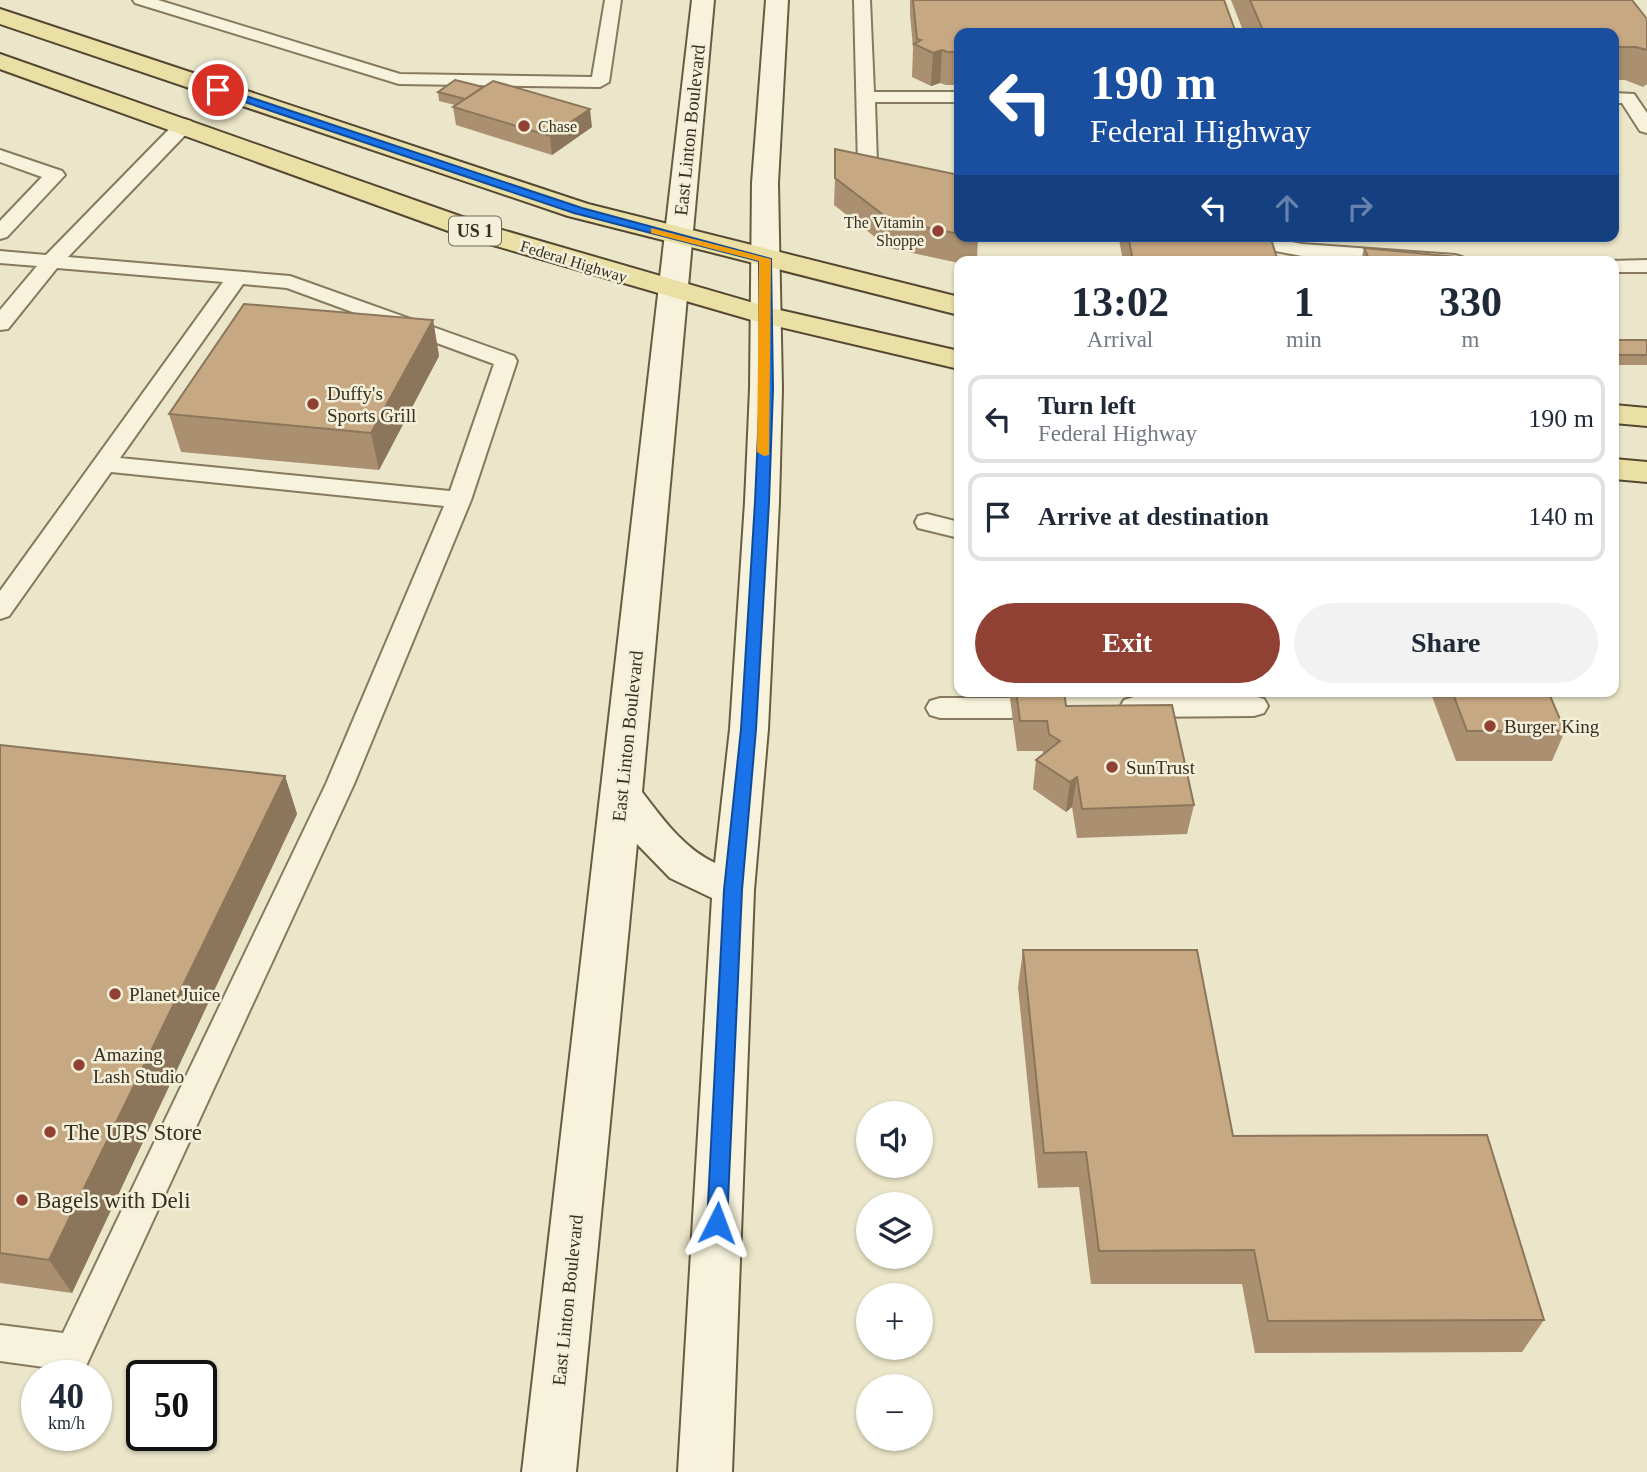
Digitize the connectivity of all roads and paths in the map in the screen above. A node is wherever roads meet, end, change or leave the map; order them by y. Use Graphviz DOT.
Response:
graph roads {
  1 [pos="141,0"];
  2 [pos="612,0"];
  3 [pos="703,0"];
  4 [pos="777,0"];
  5 [pos="862,0"];
  6 [pos="0,16"];
  7 [pos="0,61"];
  8 [pos="866,97"];
  9 [pos="954,97"];
  10 [pos="1619,98"];
  11 [pos="184,125"];
  12 [pos="1647,127"];
  13 [pos="0,156"];
  14 [pos="954,184"];
  15 [pos="0,233"];
  16 [pos="678,237"];
  17 [pos="1260,242"];
  18 [pos="1386,256"];
  19 [pos="0,257"];
  20 [pos="765,259"];
  21 [pos="52,261"];
  22 [pos="1647,265"];
  23 [pos="1619,266"];
  24 [pos="237,278"];
  25 [pos="673,290"];
  26 [pos="954,305"];
  27 [pos="765,315"];
  28 [pos="0,324"];
  29 [pos="954,359"];
  30 [pos="1619,415"];
  31 [pos="1647,418"];
  32 [pos="104,464"];
  33 [pos="1619,469"];
  34 [pos="1647,472"];
  35 [pos="459,500"];
  36 [pos="927,522"];
  37 [pos="954,529"];
  38 [pos="0,610"];
  39 [pos="1254,706"];
  40 [pos="1110,707"];
  41 [pos="940,708"];
  42 [pos="1011,708"];
  43 [pos="621,794"];
  44 [pos="733,890"];
  45 [pos="0,1343"];
  46 [pos="549,1472"];
  47 [pos="705,1472"];
  1 -- 2 [label="lane"];
  3 -- 16 [label="main road, East Linton Boulevard"];
  4 -- 20 [label="main road"];
  5 -- 8 [label="lane"];
  6 -- 16 [label="main road"];
  7 -- 11 [label="main road, Federal Highway / US 1"];
  8 -- 9 [label="lane"];
  8 -- 14 [label="lane"];
  10 -- 12 [label="lane"];
  11 -- 21 [label="lane"];
  11 -- 25 [label="main road, Federal Highway / US 1"];
  13 -- 15 [label="lane"];
  16 -- 20 [label="main road"];
  16 -- 25 [label="main road, East Linton Boulevard"];
  17 -- 18 [label="lane"];
  19 -- 21 [label="lane"];
  20 -- 26 [label="main road"];
  20 -- 27 [label="main road"];
  21 -- 24 [label="lane"];
  21 -- 28 [label="lane"];
  22 -- 23 [label="lane"];
  24 -- 32 [label="lane"];
  24 -- 35 [label="lane"];
  25 -- 27 [label="main road, Federal Highway / US 1"];
  25 -- 43 [label="main road, East Linton Boulevard"];
  27 -- 29 [label="main road, Federal Highway / US 1"];
  27 -- 44 [label="main road"];
  30 -- 31 [label="main road"];
  32 -- 35 [label="lane"];
  32 -- 38 [label="lane"];
  33 -- 34 [label="main road"];
  35 -- 45 [label="lane"];
  36 -- 37 [label="lane"];
  39 -- 40 [label="lane"];
  41 -- 42 [label="lane"];
  43 -- 44 [label="main road"];
  43 -- 46 [label="main road, East Linton Boulevard"];
  44 -- 47 [label="main road"];
}
